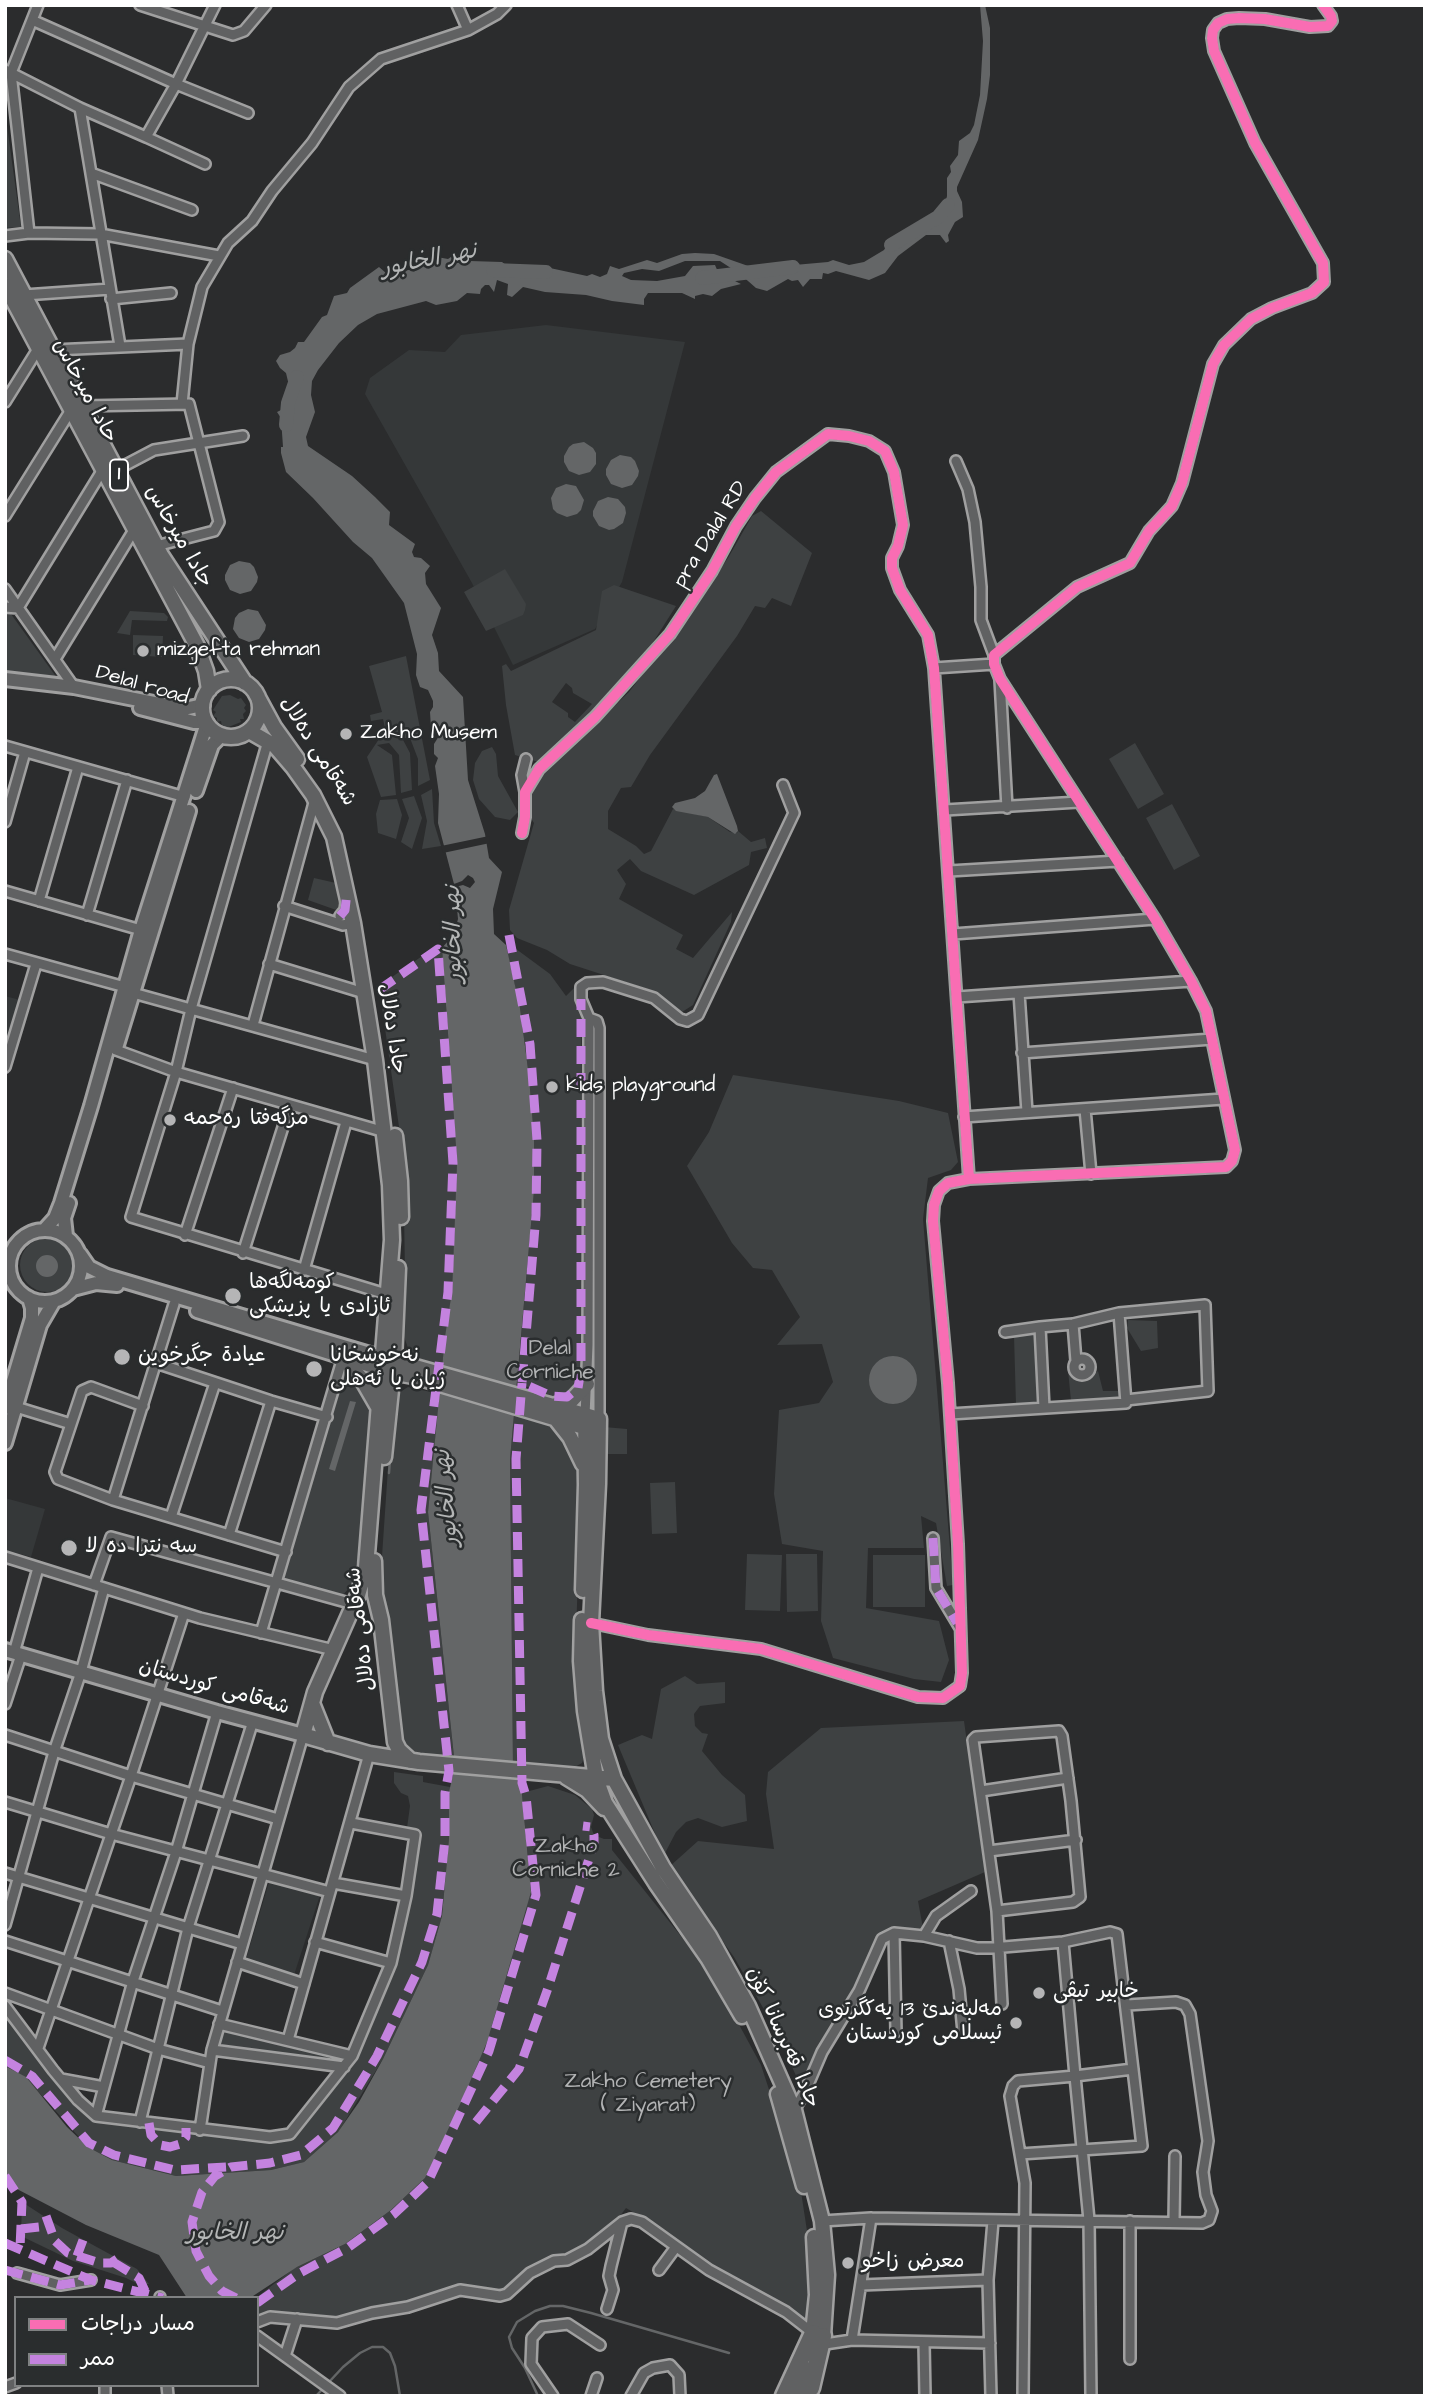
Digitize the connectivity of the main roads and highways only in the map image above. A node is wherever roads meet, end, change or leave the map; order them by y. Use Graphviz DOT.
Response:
graph roads {
  1 [pos="5,259"];
  2 [pos="6,291"];
  3 [pos="46,349"];
  4 [pos="109,470"];
  5 [pos="151,549"];
  6 [pos="5,679"];
  7 [pos="74,687"];
  8 [pos="250,687"];
  9 [pos="209,690"];
  10 [pos="203,705"];
  11 [pos="207,723"];
  12 [pos="249,731"];
  13 [pos="222,735"];
  14 [pos="342,835"];
  15 [pos="129,990"];
  16 [pos="45,1229"];
  17 [pos="66,1236"];
  18 [pos="21,1238"];
  19 [pos="5,1251"];
  20 [pos="80,1254"];
  21 [pos="7,1268"];
  22 [pos="73,1289"];
  23 [pos="29,1297"];
  24 [pos="54,1301"];
  25 [pos="395,1327"];
  26 [pos="343,1357"];
  27 [pos="387,1365"];
  28 [pos="415,1371"];
  29 [pos="587,1384"];
  30 [pos="384,1405"];
  31 [pos="8,1407"];
  32 [pos="552,1410"];
  33 [pos="592,1423"];
  34 [pos="5,1443"];
  35 [pos="586,1474"];
  36 [pos="351,1608"];
  37 [pos="381,1620"];
  38 [pos="13,1652"];
  39 [pos="312,1702"];
  40 [pos="394,1731"];
  41 [pos="303,1735"];
  42 [pos="328,1744"];
  43 [pos="372,1755"];
  44 [pos="415,1762"];
  45 [pos="559,1776"];
  46 [pos="596,1778"];
  47 [pos="616,1782"];
  48 [pos="617,1823"];
  49 [pos="820,2337"];
  50 [pos="784,2396"];
  51 [pos="797,2396"];
  52 [pos="809,2396"];
  53 [pos="819,2396"];
  1 -- 3 [label="main road"];
  2 -- 3 [label="main road, حادا ميرخاس"];
  3 -- 4 [label="main road, حادا ميرخاس"];
  4 -- 5 [label="main road, جادا ميرخاس / 1"];
  4 -- 5 [label="main road, حادا ميرخاس"];
  5 -- 8 [label="main road, جادا ميرخاس / 1"];
  5 -- 9 [label="main road"];
  6 -- 7 [label="main road"];
  7 -- 10 [label="main road, Delal road"];
  7 -- 11 [label="main road, Delal road"];
  8 -- 9 [label="main road"];
  8 -- 12 [label="main road"];
  8 -- 14 [label="main road, شەقامی دەلال"];
  9 -- 10 [label="main road"];
  10 -- 11 [label="main road"];
  11 -- 13 [label="main road"];
  11 -- 15 [label="main road"];
  12 -- 13 [label="main road"];
  12 -- 27 [label="main road, جادا دەلال"];
  13 -- 15 [label="main road"];
  14 -- 25 [label="main road, جادا دەلال"];
  15 -- 16 [label="main road"];
  15 -- 17 [label="main road"];
  16 -- 17 [label="main road"];
  16 -- 18 [label="main road"];
  17 -- 20 [label="main road"];
  18 -- 19 [label="main road"];
  18 -- 21 [label="main road"];
  20 -- 22 [label="main road"];
  20 -- 27 [label="main road"];
  21 -- 23 [label="main road"];
  22 -- 24 [label="main road"];
  22 -- 26 [label="main road"];
  23 -- 24 [label="main road"];
  23 -- 31 [label="main road"];
  24 -- 31 [label="main road"];
  25 -- 27 [label="main road"];
  25 -- 28 [label="main road"];
  26 -- 27 [label="main road"];
  26 -- 30 [label="main road"];
  27 -- 28 [label="main road"];
  27 -- 30 [label="main road"];
  28 -- 30 [label="main road"];
  28 -- 32 [label="main road"];
  29 -- 32 [label="main road"];
  30 -- 36 [label="main road, شەقامی دەلال"];
  30 -- 37 [label="main road, شەقامی دەلال"];
  31 -- 34 [label="main road"];
  32 -- 33 [label="main road"];
  32 -- 35 [label="main road"];
  33 -- 35 [label="main road, جادا قەبرسانا کۆن"];
  33 -- 47 [label="main road, جادا قەبرسانا کۆن"];
  35 -- 46 [label="main road, جادا قەبرسانا کۆن"];
  36 -- 37 [label="main road"];
  36 -- 39 [label="main road, شەقامی دەلال"];
  37 -- 40 [label="main road, شەقامی دەلال"];
  38 -- 41 [label="main road, شەقامی کوردستان"];
  39 -- 41 [label="main road, شەقامی دەلال"];
  39 -- 42 [label="main road"];
  40 -- 43 [label="main road"];
  40 -- 44 [label="main road, شەقامی دەلال"];
  41 -- 42 [label="main road, شەقامی کوردستان"];
  42 -- 43 [label="main road, شەقامی کوردستان"];
  43 -- 44 [label="main road, شەقامی کوردستان"];
  44 -- 45 [label="main road, شەقامی کوردستان"];
  45 -- 46 [label="main road, شەقامی کوردستان"];
  45 -- 48 [label="main road"];
  46 -- 47 [label="main road, شەقامی کوردستان"];
  46 -- 48 [label="main road, جادا قەبرسانا کۆن"];
  47 -- 49 [label="main road, جادا قەبرسانا کۆن"];
  48 -- 49 [label="main road, جادا قەبرسانا کۆن"];
  49 -- 50 [label="highway"];
  49 -- 51 [label="highway"];
  49 -- 52 [label="highway"];
  49 -- 53 [label="highway"];
}
